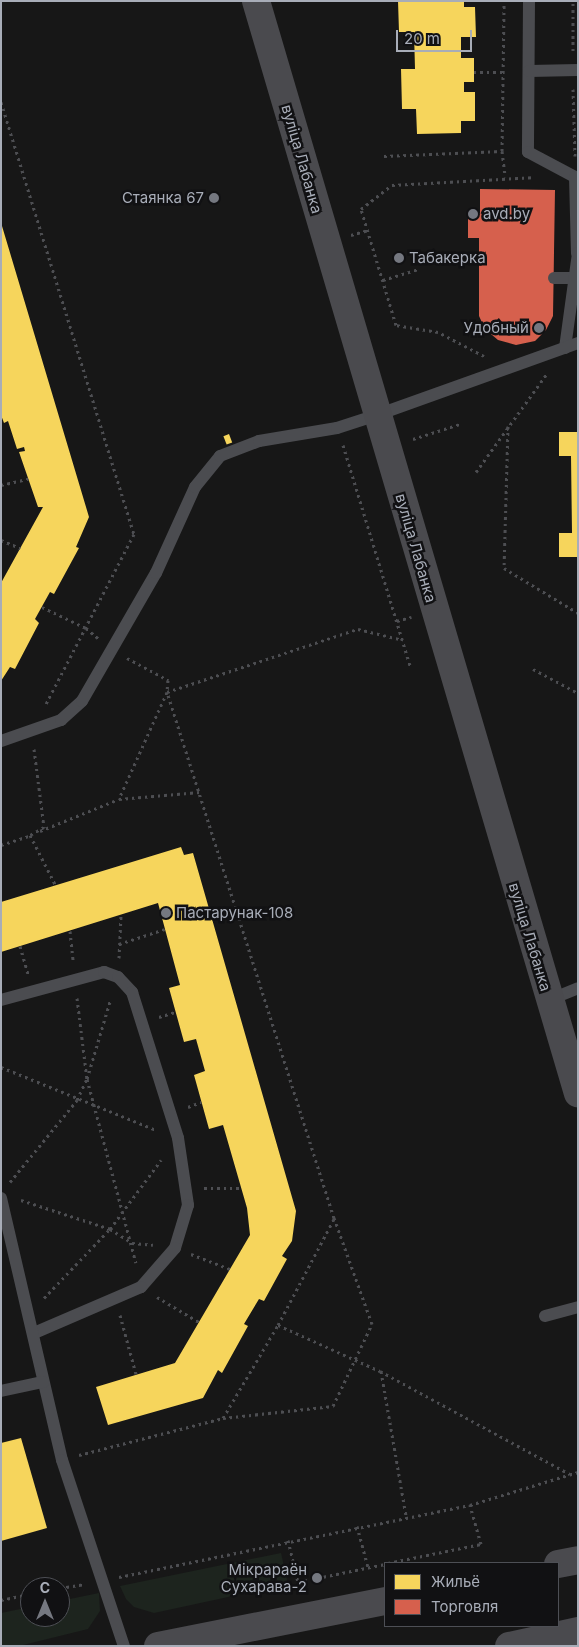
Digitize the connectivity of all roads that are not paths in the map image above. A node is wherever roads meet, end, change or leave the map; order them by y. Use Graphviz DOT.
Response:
graph roads {
  1 [pos="256,1"];
  2 [pos="529,1"];
  3 [pos="578,70"];
  4 [pos="529,71"];
  5 [pos="578,253"];
  6 [pos="554,278"];
  7 [pos="574,278"];
  8 [pos="578,343"];
  9 [pos="565,348"];
  10 [pos="377,415"];
  11 [pos="1,741"];
  12 [pos="578,988"];
  13 [pos="1,1000"];
  14 [pos="549,1000"];
  15 [pos="578,1094"];
  16 [pos="1,1198"];
  17 [pos="578,1307"];
  18 [pos="545,1316"];
  19 [pos="34,1333"];
  20 [pos="43,1382"];
  21 [pos="1,1391"];
  22 [pos="578,1560"];
  23 [pos="559,1564"];
  24 [pos="384,1601"];
  25 [pos="578,1631"];
  26 [pos="124,1646"];
  27 [pos="158,1646"];
  28 [pos="509,1646"];
  1 -- 10 [label="main road, вуліца Лабанка"];
  2 -- 4 [label="lane"];
  3 -- 4 [label="lane"];
  4 -- 5 [label="lane"];
  5 -- 7 [label="lane"];
  6 -- 7 [label="lane"];
  7 -- 9 [label="lane"];
  8 -- 9 [label="lane"];
  9 -- 10 [label="lane"];
  10 -- 11 [label="lane"];
  10 -- 14 [label="main road, вуліца Лабанка"];
  12 -- 14 [label="lane"];
  13 -- 19 [label="lane"];
  14 -- 15 [label="main road, вуліца Лабанка"];
  16 -- 19 [label="lane"];
  17 -- 18 [label="lane"];
  19 -- 20 [label="lane"];
  20 -- 21 [label="lane"];
  20 -- 26 [label="lane"];
  22 -- 23 [label="main road"];
  24 -- 27 [label="main road"];
  25 -- 28 [label="main road"];
}
